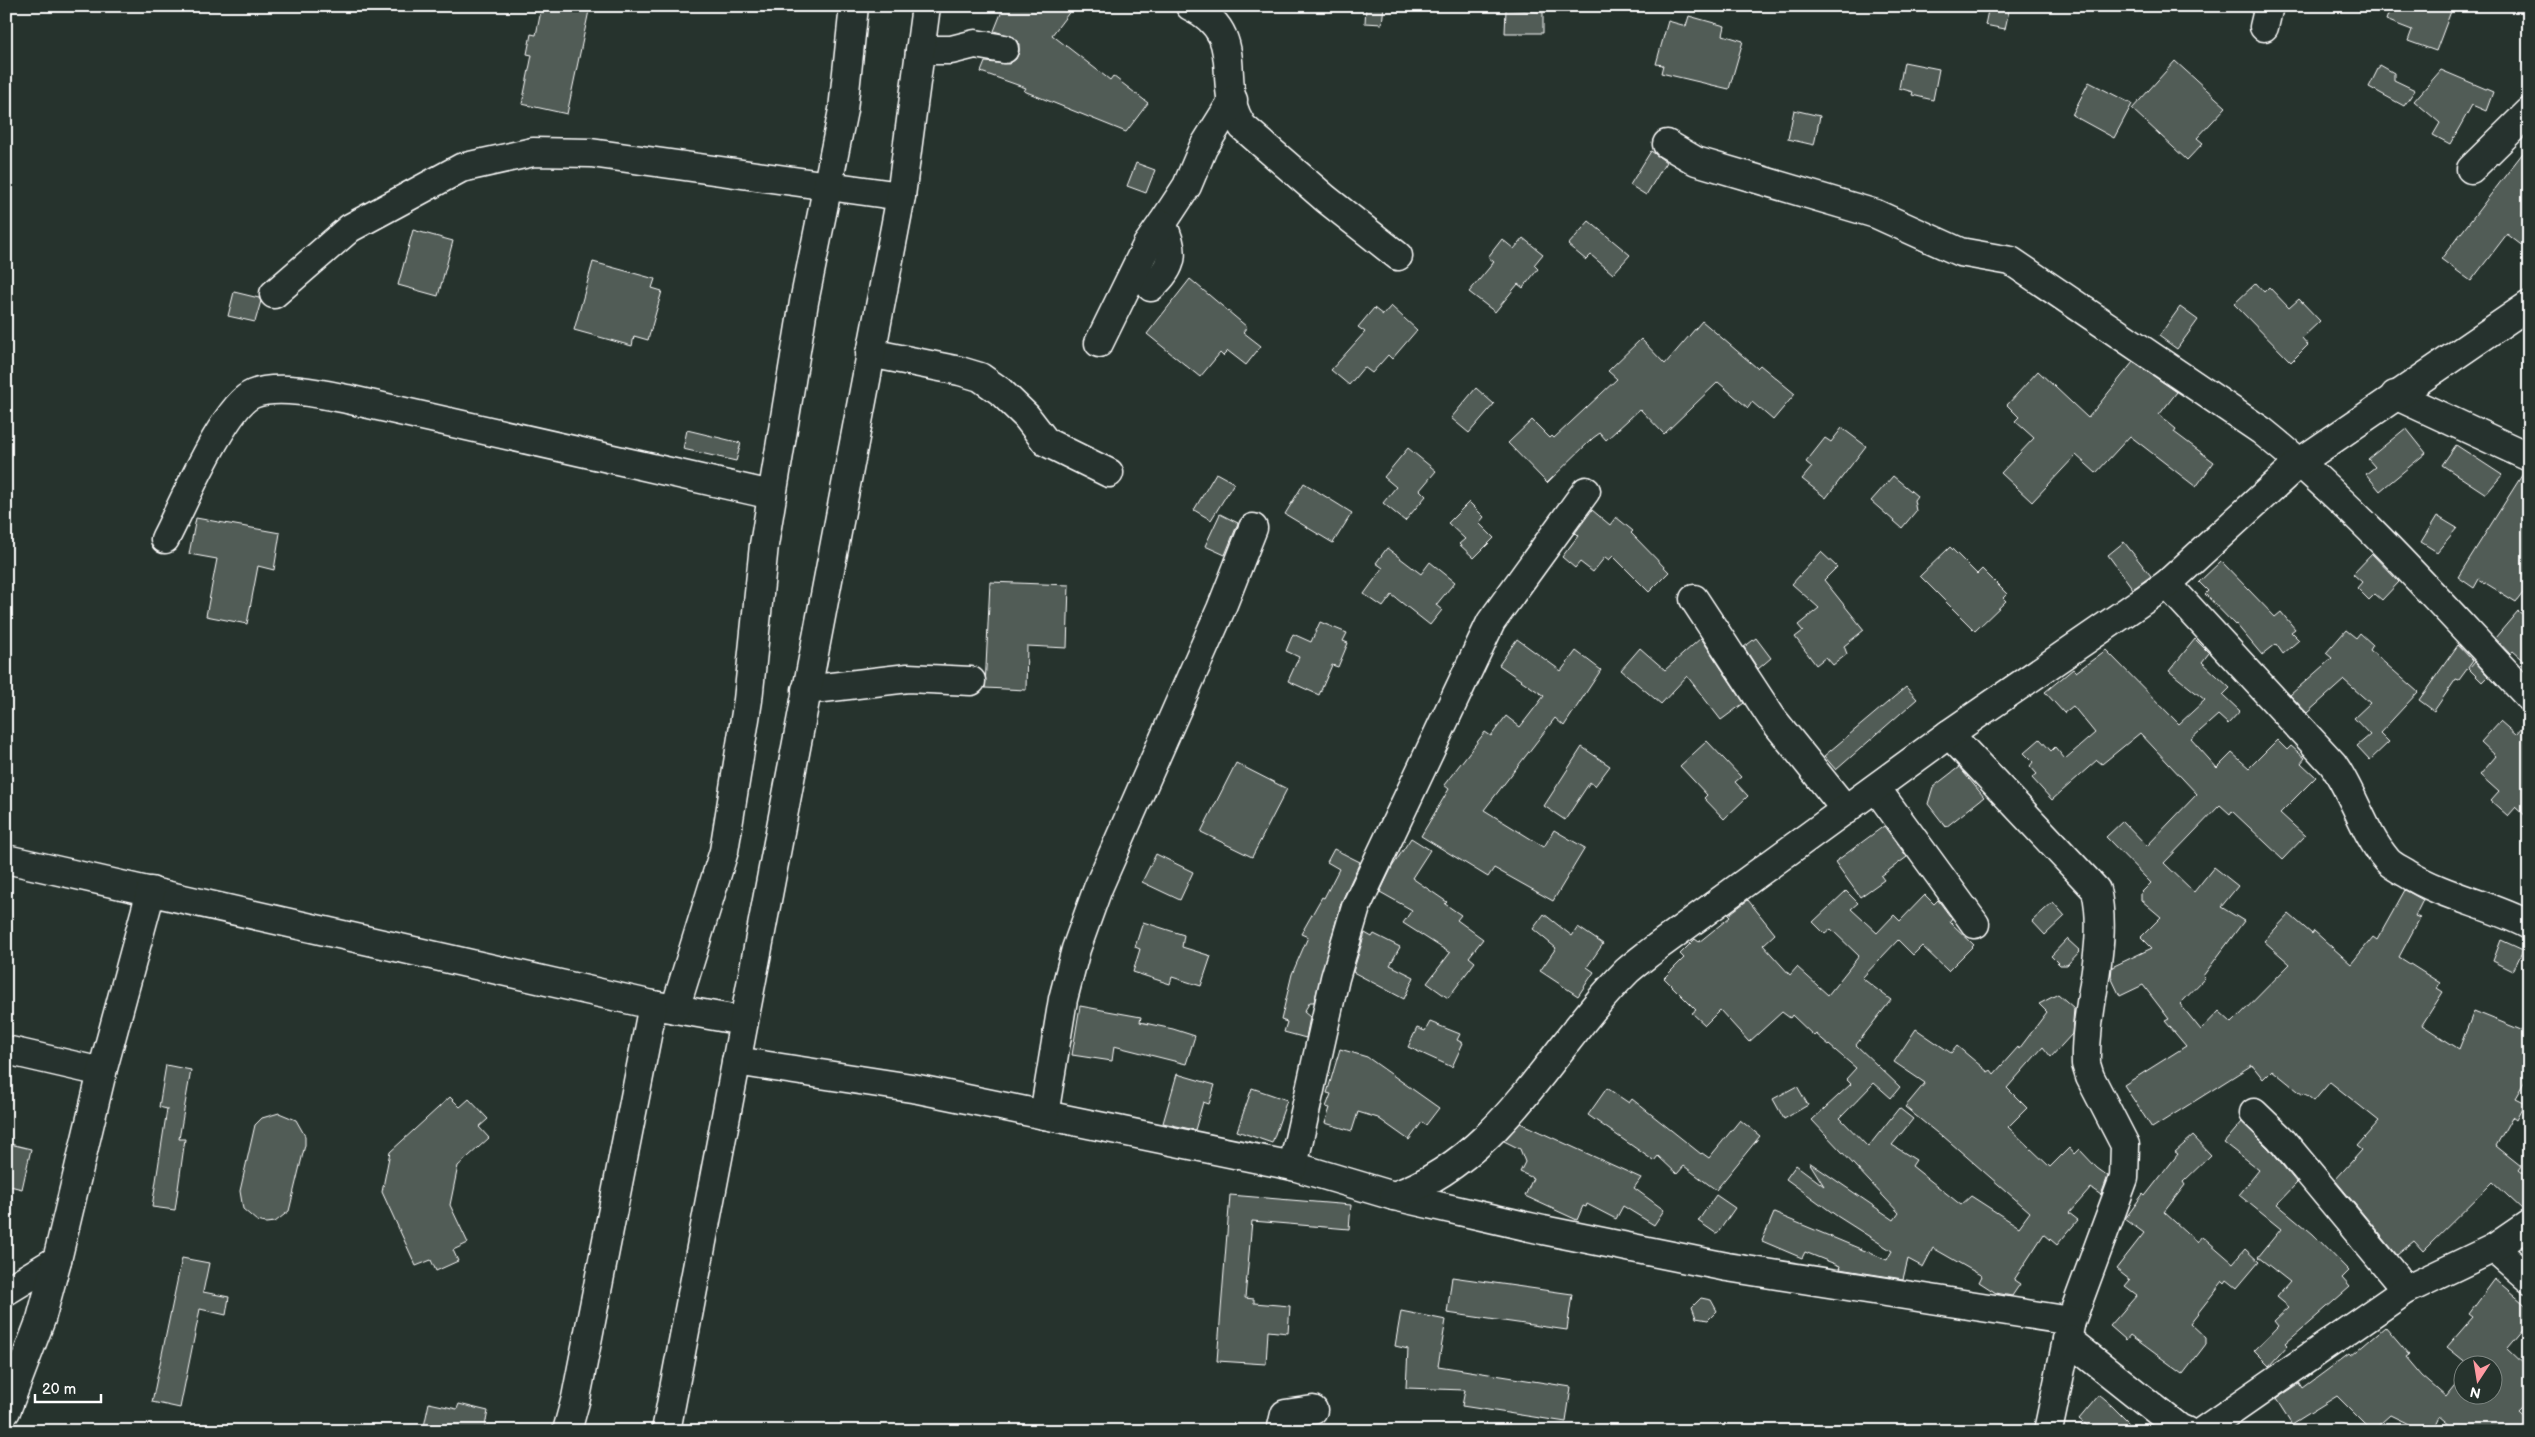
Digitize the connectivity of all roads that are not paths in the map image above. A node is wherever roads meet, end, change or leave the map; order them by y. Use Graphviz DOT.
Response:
graph roads {
  1 [pos="854,6"];
  2 [pos="926,6"];
  3 [pos="1190,6"];
  4 [pos="1004,49"];
  5 [pos="920,50"];
  6 [pos="1233,100"];
  7 [pos="2529,112"];
  8 [pos="1667,144"];
  9 [pos="2471,169"];
  10 [pos="827,186"];
  11 [pos="900,196"];
  12 [pos="1162,224"];
  13 [pos="1398,256"];
  14 [pos="1151,287"];
  15 [pos="274,294"];
  16 [pos="2529,305"];
  17 [pos="1099,343"];
  18 [pos="870,353"];
  19 [pos="2395,395"];
  20 [pos="2529,456"];
  21 [pos="2300,462"];
  22 [pos="1109,473"];
  23 [pos="1586,491"];
  24 [pos="772,495"];
  25 [pos="1253,528"];
  26 [pos="165,539"];
  27 [pos="2168,584"];
  28 [pos="1694,599"];
  29 [pos="971,681"];
  30 [pos="806,690"];
  31 [pos="2529,697"];
  32 [pos="1949,734"];
  33 [pos="1876,788"];
  34 [pos="1846,810"];
  35 [pos="6,860"];
  36 [pos="151,891"];
  37 [pos="1975,924"];
  38 [pos="2529,925"];
  39 [pos="664,1007"];
  40 [pos="743,1021"];
  41 [pos="6,1050"];
  42 [pos="736,1061"];
  43 [pos="102,1072"];
  44 [pos="2254,1113"];
  45 [pos="1044,1115"];
  46 [pos="1293,1166"];
  47 [pos="1394,1196"];
  48 [pos="2529,1224"];
  49 [pos="2494,1248"];
  50 [pos="58,1260"];
  51 [pos="2529,1279"];
  52 [pos="2406,1290"];
  53 [pos="6,1291"];
  54 [pos="2069,1330"];
  55 [pos="1313,1410"];
  56 [pos="6,1411"];
  57 [pos="567,1431"];
  58 [pos="666,1431"];
  59 [pos="1281,1431"];
  60 [pos="2048,1431"];
  61 [pos="2186,1431"];
  62 [pos="2203,1431"];
  1 -- 10 [label="main road"];
  2 -- 5 [label="main road"];
  3 -- 6 [label="main road"];
  4 -- 5 [label="main road"];
  5 -- 11 [label="main road"];
  6 -- 12 [label="main road"];
  6 -- 13 [label="main road"];
  7 -- 9 [label="main road"];
  8 -- 21 [label="main road"];
  10 -- 11 [label="main road"];
  10 -- 15 [label="main road"];
  10 -- 24 [label="main road"];
  11 -- 18 [label="main road"];
  12 -- 14 [label="main road"];
  12 -- 17 [label="main road"];
  16 -- 19 [label="main road"];
  18 -- 22 [label="main road"];
  18 -- 30 [label="main road"];
  19 -- 20 [label="main road"];
  19 -- 21 [label="main road"];
  21 -- 27 [label="main road"];
  21 -- 31 [label="main road"];
  23 -- 46 [label="main road"];
  24 -- 26 [label="main road"];
  24 -- 39 [label="main road"];
  25 -- 45 [label="main road"];
  27 -- 32 [label="main road"];
  27 -- 38 [label="main road"];
  28 -- 34 [label="main road"];
  29 -- 30 [label="main road"];
  30 -- 40 [label="main road"];
  32 -- 33 [label="main road"];
  32 -- 54 [label="main road"];
  33 -- 34 [label="main road"];
  33 -- 37 [label="main road"];
  34 -- 47 [label="main road"];
  35 -- 36 [label="main road"];
  36 -- 39 [label="main road"];
  36 -- 43 [label="main road"];
  39 -- 40 [label="main road"];
  39 -- 57 [label="main road"];
  40 -- 42 [label="main road"];
  41 -- 43 [label="main road"];
  42 -- 45 [label="main road"];
  42 -- 58 [label="main road"];
  43 -- 50 [label="main road"];
  44 -- 52 [label="main road"];
  45 -- 46 [label="main road"];
  46 -- 47 [label="main road"];
  47 -- 54 [label="main road"];
  48 -- 49 [label="main road"];
  49 -- 51 [label="main road"];
  49 -- 52 [label="main road"];
  50 -- 53 [label="main road"];
  50 -- 56 [label="main road"];
  52 -- 62 [label="main road"];
  54 -- 60 [label="main road"];
  54 -- 61 [label="main road"];
  55 -- 59 [label="main road"];
}
